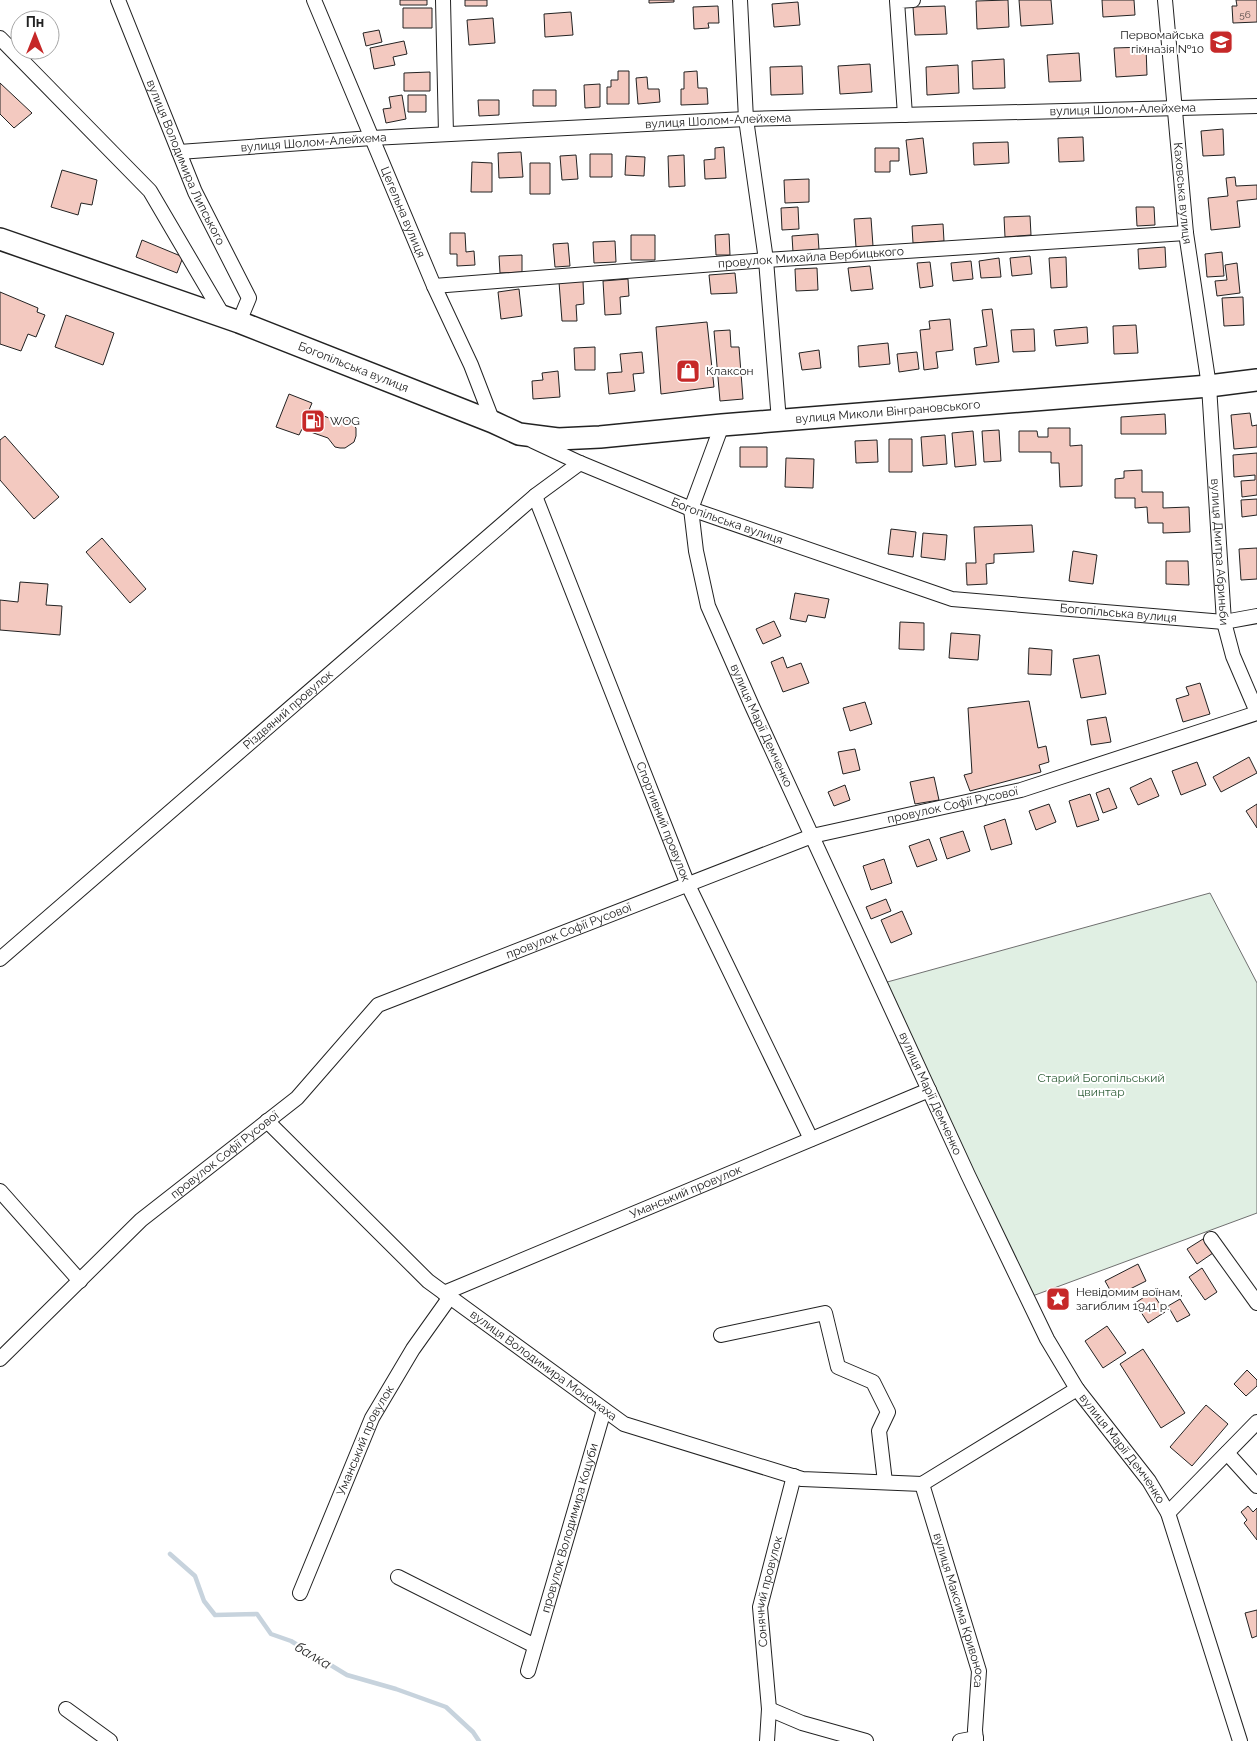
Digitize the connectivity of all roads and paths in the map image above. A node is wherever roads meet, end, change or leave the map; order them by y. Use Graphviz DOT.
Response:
graph roads {
  1 [pos="118,0"];
  2 [pos="314,0"];
  3 [pos="443,0"];
  4 [pos="740,0"];
  5 [pos="913,0"];
  6 [pos="1165,0"];
  7 [pos="0,38"];
  8 [pos="1257,106"];
  9 [pos="1174,108"];
  10 [pos="905,115"];
  11 [pos="746,119"];
  12 [pos="446,134"];
  13 [pos="372,138"];
  14 [pos="179,152"];
  15 [pos="1186,233"];
  16 [pos="0,239"];
  17 [pos="766,260"];
  18 [pos="434,286"];
  19 [pos="231,319"];
  20 [pos="1257,380"];
  21 [pos="1209,386"];
  22 [pos="779,421"];
  23 [pos="493,422"];
  24 [pos="722,425"];
  25 [pos="520,434"];
  26 [pos="580,463"];
  27 [pos="535,496"];
  28 [pos="691,508"];
  29 [pos="1257,616"];
  30 [pos="1224,622"];
  31 [pos="1257,712"];
  32 [pos="812,836"];
  33 [pos="688,885"];
  34 [pos="0,959"];
  35 [pos="929,1090"];
  36 [pos="268,1121"];
  37 [pos="811,1139"];
  38 [pos="0,1191"];
  39 [pos="1210,1239"];
  40 [pos="80,1281"];
  41 [pos="447,1295"];
  42 [pos="1257,1303"];
  43 [pos="721,1335"];
  44 [pos="0,1359"];
  45 [pos="1077,1390"];
  46 [pos="604,1410"];
  47 [pos="1257,1422"];
  48 [pos="1227,1454"];
  49 [pos="794,1476"];
  50 [pos="885,1482"];
  51 [pos="922,1484"];
  52 [pos="1257,1486"];
  53 [pos="1168,1513"];
  54 [pos="398,1576"];
  55 [pos="300,1593"];
  56 [pos="535,1646"];
  57 [pos="528,1671"];
  58 [pos="66,1709"];
  59 [pos="769,1709"];
  60 [pos="976,1739"];
  61 [pos="110,1741"];
  62 [pos="767,1741"];
  63 [pos="866,1741"];
  64 [pos="960,1741"];
  65 [pos="1240,1741"];
  1 -- 14 [label="street, вулиця Володимира Липського"];
  2 -- 13 [label="street, Цегельна вулиця"];
  3 -- 12 [label="street"];
  4 -- 11 [label="street"];
  5 -- 10 [label="street"];
  6 -- 9 [label="street, Каховська вулиця"];
  7 -- 19 [label="street"];
  8 -- 9 [label="street, вулиця Шолом-Алейхема"];
  9 -- 10 [label="street, вулиця Шолом-Алейхема"];
  9 -- 15 [label="street, Каховська вулиця"];
  10 -- 11 [label="street, вулиця Шолом-Алейхема"];
  11 -- 12 [label="street, вулиця Шолом-Алейхема"];
  11 -- 17 [label="street"];
  12 -- 13 [label="street, вулиця Шолом-Алейхема"];
  13 -- 14 [label="street, вулиця Шолом-Алейхема"];
  13 -- 18 [label="street, Цегельна вулиця"];
  14 -- 19 [label="street, вулиця Володимира Липського"];
  15 -- 17 [label="street, провулок Михайла Вербицького"];
  15 -- 21 [label="street, Каховська вулиця"];
  16 -- 19 [label="main road, Богопільська вулиця"];
  17 -- 18 [label="street, провулок Михайла Вербицького"];
  17 -- 22 [label="street"];
  18 -- 23 [label="street, Цегельна вулиця"];
  19 -- 23 [label="main road, Богопільська вулиця"];
  20 -- 21 [label="main road, вулиця Миколи Вінграновського"];
  21 -- 22 [label="main road, вулиця Миколи Вінграновського"];
  21 -- 30 [label="street, вулиця Дмитра Абриньби"];
  22 -- 24 [label="main road, вулиця Миколи Вінграновського"];
  23 -- 25 [label="main road, Богопільська вулиця"];
  24 -- 25 [label="main road, вулиця Миколи Вінграновського"];
  24 -- 28 [label="street, вулиця Марії Демченко"];
  25 -- 26 [label="street, Богопільська вулиця"];
  26 -- 27 [label="street, Різдвяний провулок"];
  26 -- 28 [label="street, Богопільська вулиця"];
  27 -- 33 [label="street, Спортивний провулок"];
  27 -- 34 [label="street, Різдвяний провулок"];
  28 -- 30 [label="street, Богопільська вулиця"];
  28 -- 32 [label="street, вулиця Марії Демченко"];
  29 -- 30 [label="street, Богопільська вулиця"];
  30 -- 31 [label="street, вулиця Дмитра Абриньби"];
  31 -- 32 [label="street, провулок Софії Русової"];
  32 -- 33 [label="street, провулок Софії Русової"];
  32 -- 35 [label="street, вулиця Марії Демченко"];
  33 -- 36 [label="street, провулок Софії Русової"];
  33 -- 37 [label="street, Спортивний провулок"];
  35 -- 37 [label="street, Уманський провулок"];
  35 -- 45 [label="street, вулиця Марії Демченко"];
  36 -- 40 [label="street, провулок Софії Русової"];
  36 -- 41 [label="street, вулиця Володимира Мономаха"];
  37 -- 41 [label="street, Уманський провулок"];
  38 -- 40 [label="street"];
  39 -- 42 [label="street"];
  40 -- 44 [label="street, провулок Софії Русової"];
  41 -- 46 [label="street, вулиця Володимира Мономаха"];
  41 -- 55 [label="street, Уманський провулок"];
  43 -- 50 [label="street"];
  45 -- 51 [label="street"];
  45 -- 53 [label="street, вулиця Марії Демченко"];
  46 -- 49 [label="street, вулиця Володимира Мономаха"];
  46 -- 56 [label="street, провулок Володимира Коцуби"];
  47 -- 48 [label="street"];
  48 -- 52 [label="street"];
  48 -- 53 [label="street"];
  49 -- 50 [label="street, вулиця Володимира Мономаха"];
  49 -- 59 [label="street, Сонячний провулок"];
  50 -- 51 [label="street, вулиця Володимира Мономаха"];
  51 -- 60 [label="street, вулиця Максима Кривоноса"];
  53 -- 65 [label="street, вулиця Марії Демченко"];
  54 -- 56 [label="street"];
  56 -- 57 [label="street, провулок Володимира Коцуби"];
  58 -- 61 [label="street"];
  59 -- 62 [label="street, Сонячний провулок"];
  59 -- 63 [label="street"];
  60 -- 64 [label="street"];
}
